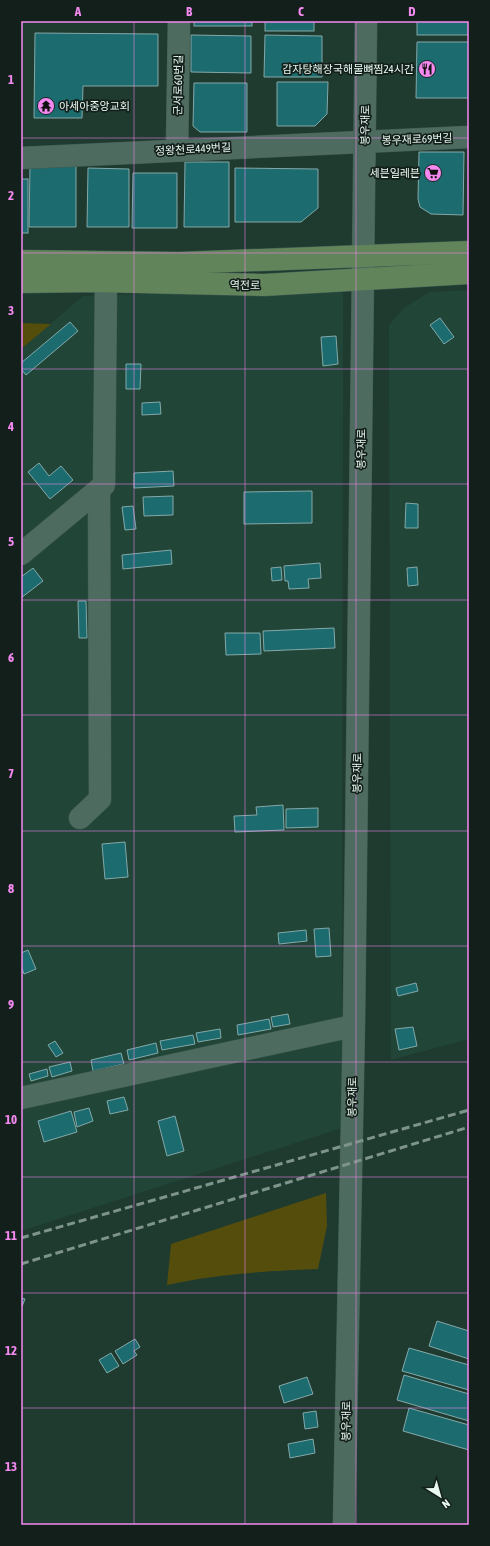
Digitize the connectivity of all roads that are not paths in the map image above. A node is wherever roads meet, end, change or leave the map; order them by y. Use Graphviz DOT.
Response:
graph roads {
  1 [pos="178,21"];
  2 [pos="366,21"];
  3 [pos="469,136"];
  4 [pos="365,141"];
  5 [pos="177,150"];
  6 [pos="21,158"];
  7 [pos="469,252"];
  8 [pos="364,255"];
  9 [pos="21,261"];
  10 [pos="469,274"];
  11 [pos="363,278"];
  12 [pos="21,282"];
  13 [pos="106,282"];
  14 [pos="99,490"];
  15 [pos="21,554"];
  16 [pos="80,818"];
  17 [pos="353,1026"];
  18 [pos="21,1098"];
  19 [pos="344,1525"];
  1 -- 5 [label="street, 군서로60번길"];
  2 -- 4 [label="street, 봉우재로"];
  3 -- 4 [label="street, 봉우재로69번길"];
  4 -- 5 [label="street, 정왕천로449번길"];
  4 -- 8 [label="street, 봉우재로"];
  5 -- 6 [label="street, 정왕천로449번길"];
  7 -- 8 [label="main road"];
  8 -- 9 [label="main road"];
  8 -- 11 [label="street, 봉우재로"];
  10 -- 11 [label="main road, 역전로"];
  11 -- 13 [label="main road, 역전로"];
  11 -- 17 [label="street, 봉우재로"];
  12 -- 13 [label="main road, 역전로"];
  13 -- 14 [label="street"];
  14 -- 15 [label="street"];
  14 -- 16 [label="street"];
  17 -- 18 [label="street"];
  17 -- 19 [label="street, 봉우재로"];
}
